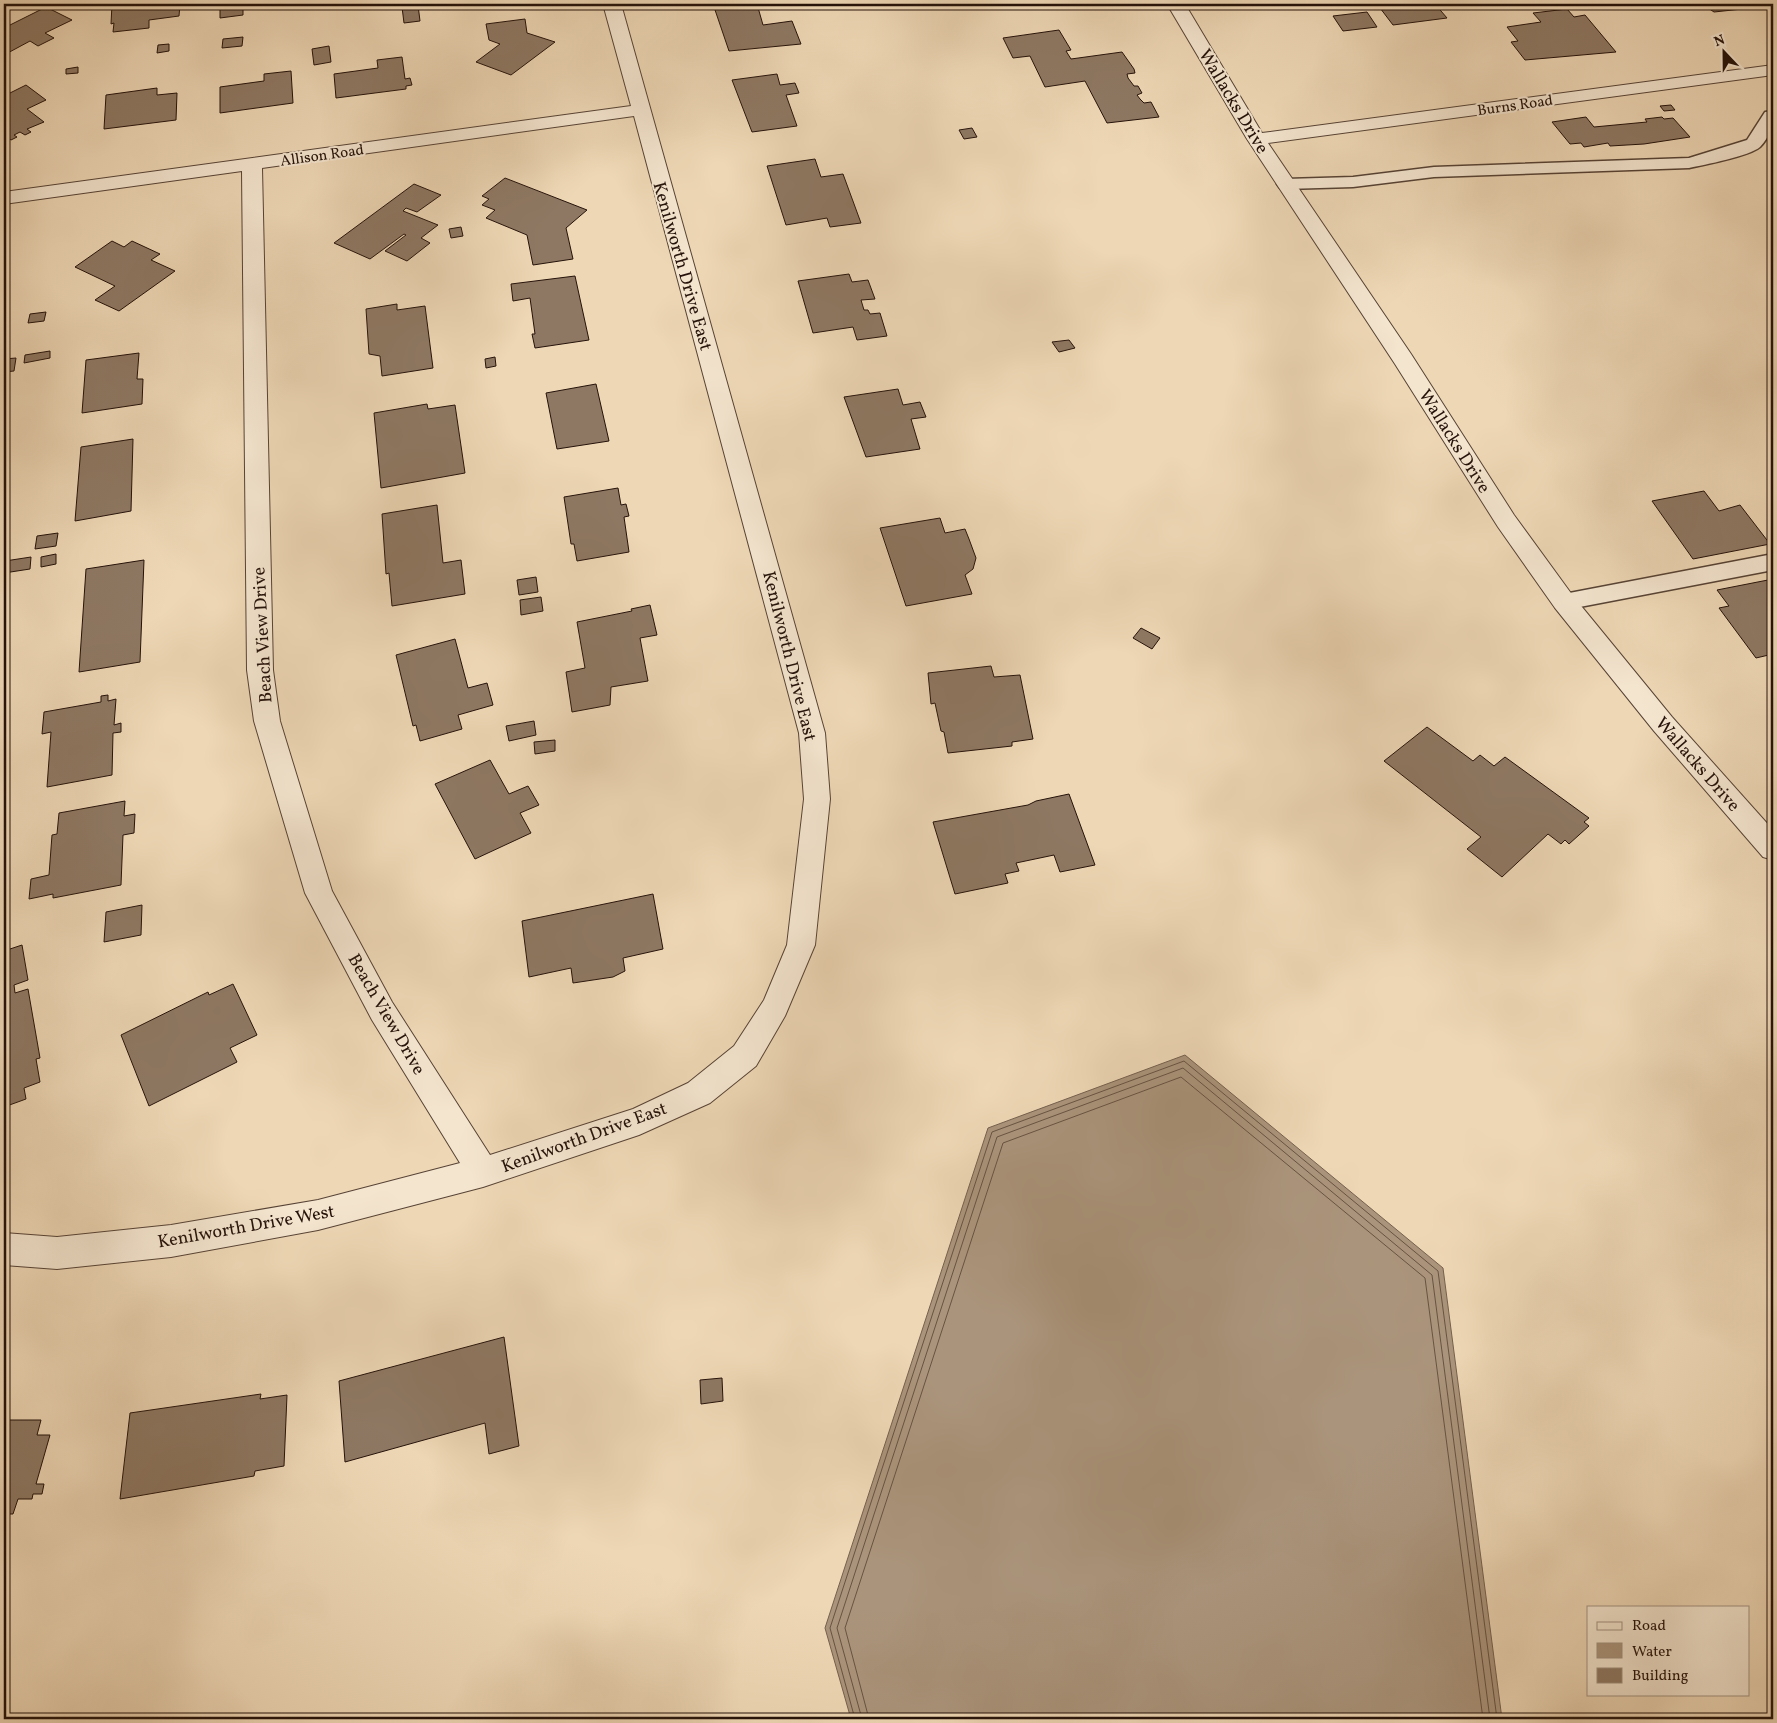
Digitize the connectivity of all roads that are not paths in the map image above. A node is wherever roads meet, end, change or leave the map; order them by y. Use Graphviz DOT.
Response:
graph roads {
  1 [pos="612,4"];
  2 [pos="1176,4"];
  3 [pos="1773,70"];
  4 [pos="640,110"];
  5 [pos="1771,116"];
  6 [pos="1256,139"];
  7 [pos="252,165"];
  8 [pos="1286,184"];
  9 [pos="4,198"];
  10 [pos="1773,562"];
  11 [pos="1564,602"];
  12 [pos="1773,849"];
  13 [pos="484,1172"];
  14 [pos="4,1248"];
  1 -- 4 [label="street, Kenilworth Drive East"];
  2 -- 6 [label="street, Wallacks Drive"];
  3 -- 6 [label="street, Burns Road"];
  4 -- 7 [label="street, Allison Road"];
  4 -- 13 [label="street, Kenilworth Drive East"];
  5 -- 8 [label="lane"];
  6 -- 8 [label="street, Wallacks Drive"];
  7 -- 9 [label="street, Allison Road"];
  7 -- 13 [label="street, Beach View Drive"];
  8 -- 11 [label="street, Wallacks Drive"];
  10 -- 11 [label="lane"];
  11 -- 12 [label="street, Wallacks Drive"];
  13 -- 14 [label="street, Kenilworth Drive West"];
}
